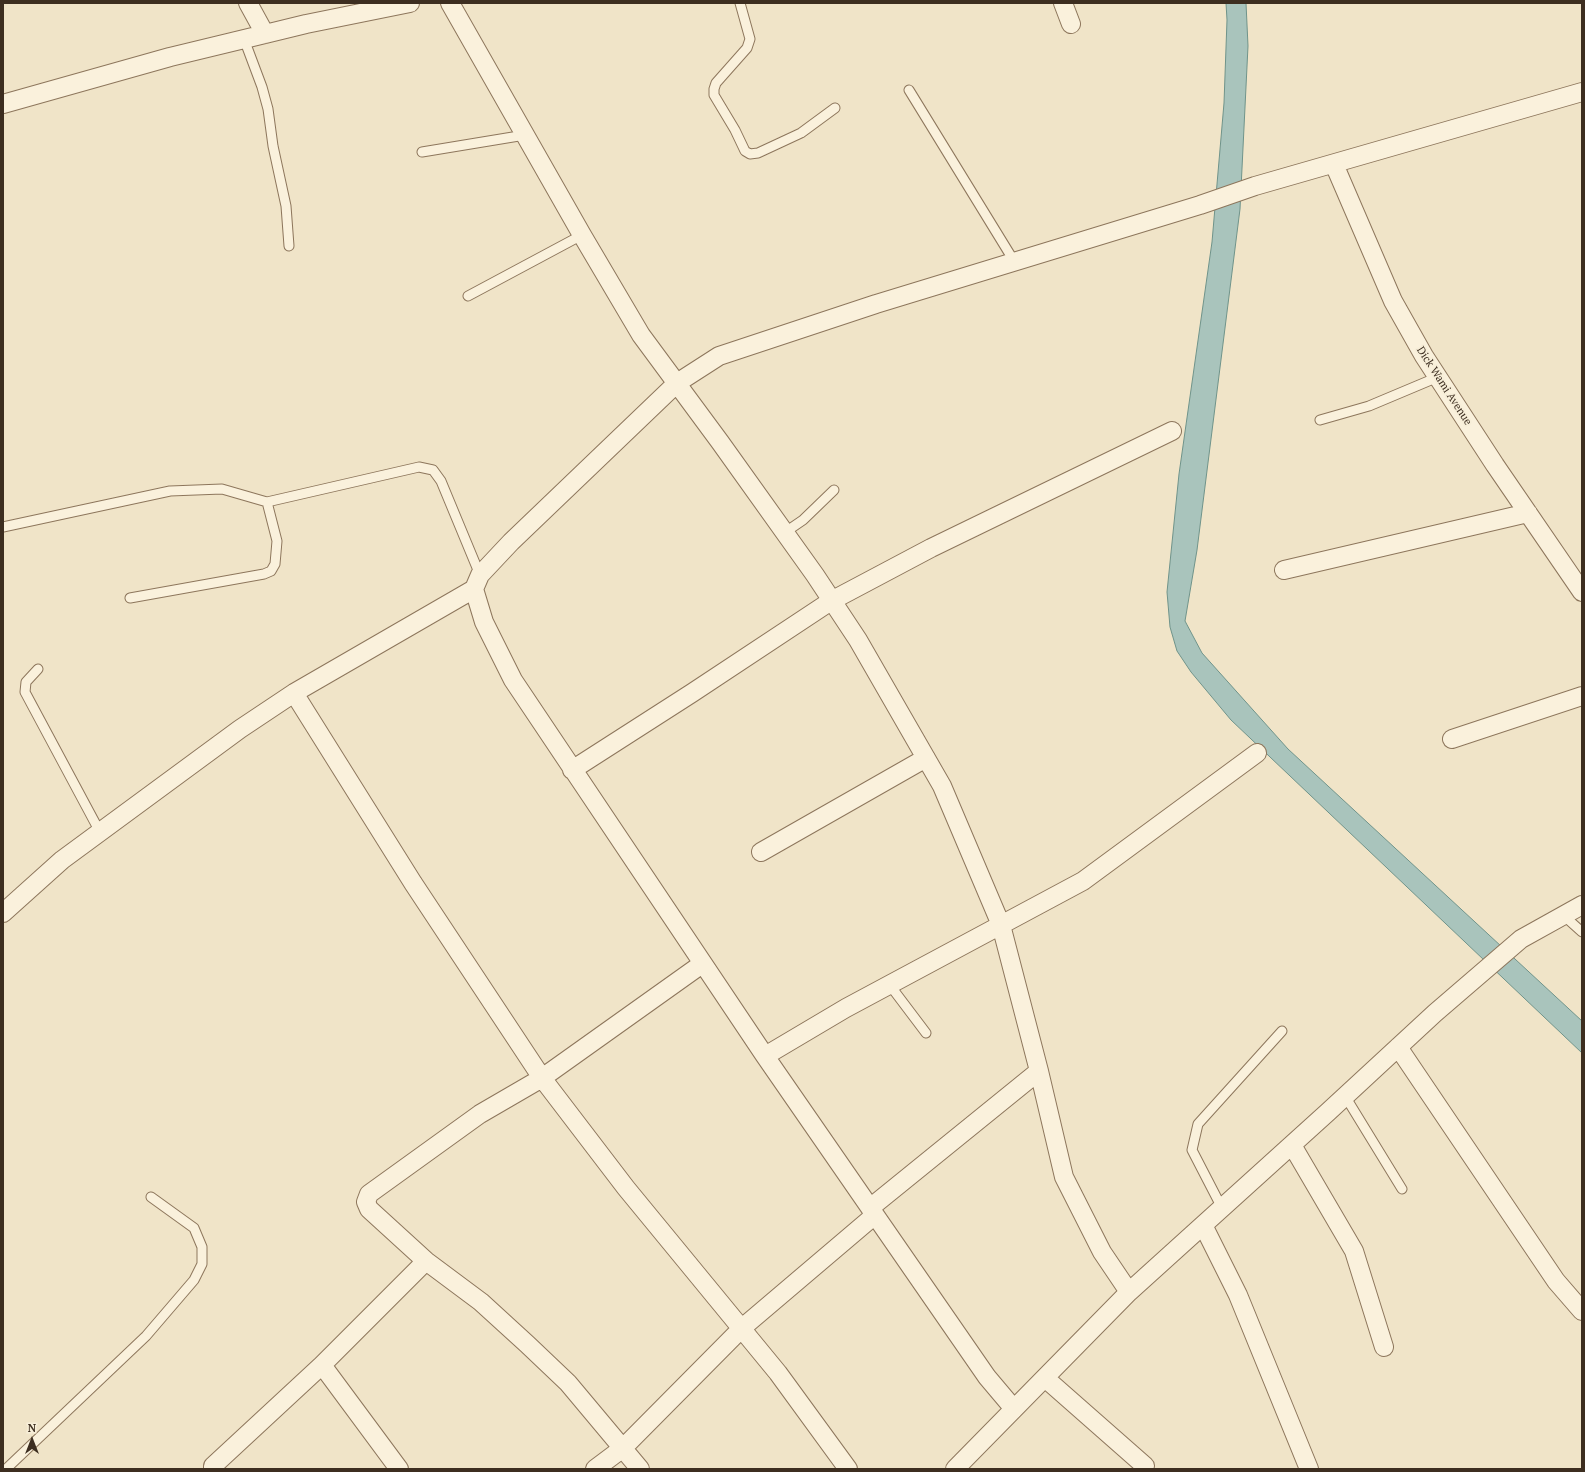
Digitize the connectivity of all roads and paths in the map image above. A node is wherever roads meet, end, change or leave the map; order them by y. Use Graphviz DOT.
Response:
graph roads {
  1 [pos="248,3"];
  2 [pos="410,3"];
  3 [pos="450,3"];
  4 [pos="740,3"];
  5 [pos="1063,3"];
  6 [pos="1072,24"];
  7 [pos="265,34"];
  8 [pos="244,39"];
  9 [pos="909,90"];
  10 [pos="1582,92"];
  11 [pos="3,104"];
  12 [pos="835,108"];
  13 [pos="525,135"];
  14 [pos="422,152"];
  15 [pos="1334,164"];
  16 [pos="582,235"];
  17 [pos="289,246"];
  18 [pos="1014,261"];
  19 [pos="468,296"];
  20 [pos="1438,377"];
  21 [pos="677,383"];
  22 [pos="1320,420"];
  23 [pos="1172,431"];
  24 [pos="834,490"];
  25 [pos="267,502"];
  26 [pos="1528,513"];
  27 [pos="3,527"];
  28 [pos="784,533"];
  29 [pos="1284,570"];
  30 [pos="477,582"];
  31 [pos="1582,592"];
  32 [pos="130,598"];
  33 [pos="832,601"];
  34 [pos="38,670"];
  35 [pos="294,693"];
  36 [pos="1582,696"];
  37 [pos="1452,739"];
  38 [pos="1256,753"];
  39 [pos="926,758"];
  40 [pos="572,770"];
  41 [pos="100,832"];
  42 [pos="761,852"];
  43 [pos="1582,905"];
  44 [pos="3,913"];
  45 [pos="1562,914"];
  46 [pos="1001,925"];
  47 [pos="1582,932"];
  48 [pos="702,964"];
  49 [pos="889,984"];
  50 [pos="1282,1031"];
  51 [pos="926,1033"];
  52 [pos="1398,1047"];
  53 [pos="765,1056"];
  54 [pos="1039,1071"];
  55 [pos="542,1078"];
  56 [pos="1345,1096"];
  57 [pos="1292,1145"];
  58 [pos="1402,1189"];
  59 [pos="151,1197"];
  60 [pos="1222,1208"];
  61 [pos="872,1212"];
  62 [pos="1203,1225"];
  63 [pos="426,1261"];
  64 [pos="1129,1292"];
  65 [pos="1582,1311"];
  66 [pos="742,1328"];
  67 [pos="1384,1346"];
  68 [pos="322,1365"];
  69 [pos="1045,1378"];
  70 [pos="1014,1409"];
  71 [pos="623,1448"];
  72 [pos="1145,1466"];
  73 [pos="6,1469"];
  74 [pos="213,1469"];
  75 [pos="399,1469"];
  76 [pos="595,1469"];
  77 [pos="640,1469"];
  78 [pos="848,1469"];
  79 [pos="955,1469"];
  80 [pos="1309,1469"];
  1 -- 7 [label="street"];
  2 -- 7 [label="street"];
  3 -- 13 [label="street"];
  4 -- 12 [label="lane"];
  5 -- 6 [label="street"];
  7 -- 8 [label="street"];
  8 -- 11 [label="street"];
  8 -- 17 [label="lane"];
  9 -- 18 [label="lane"];
  10 -- 15 [label="street"];
  13 -- 14 [label="lane"];
  13 -- 16 [label="street"];
  15 -- 18 [label="street"];
  15 -- 20 [label="street, Dick Wami Avenue"];
  16 -- 19 [label="lane"];
  16 -- 21 [label="street"];
  18 -- 21 [label="street"];
  20 -- 22 [label="lane"];
  20 -- 26 [label="street, Dick Wami Avenue"];
  21 -- 28 [label="street"];
  21 -- 30 [label="street"];
  23 -- 33 [label="street"];
  24 -- 28 [label="lane"];
  25 -- 27 [label="lane"];
  25 -- 30 [label="lane"];
  25 -- 32 [label="lane"];
  26 -- 29 [label="street"];
  26 -- 31 [label="street, Dick Wami Avenue"];
  28 -- 33 [label="street"];
  30 -- 35 [label="street"];
  30 -- 40 [label="street"];
  33 -- 39 [label="street"];
  33 -- 40 [label="street"];
  34 -- 41 [label="lane"];
  35 -- 41 [label="street"];
  35 -- 55 [label="street"];
  36 -- 37 [label="street"];
  38 -- 46 [label="street"];
  39 -- 42 [label="street"];
  39 -- 46 [label="street"];
  40 -- 48 [label="street"];
  41 -- 44 [label="street"];
  43 -- 45 [label="street"];
  45 -- 47 [label="lane"];
  45 -- 52 [label="street"];
  46 -- 49 [label="street"];
  46 -- 54 [label="street"];
  48 -- 53 [label="street"];
  48 -- 55 [label="street"];
  49 -- 51 [label="lane"];
  49 -- 53 [label="street"];
  50 -- 60 [label="lane"];
  52 -- 56 [label="street"];
  52 -- 65 [label="street"];
  53 -- 61 [label="street"];
  54 -- 61 [label="street"];
  54 -- 64 [label="street"];
  55 -- 63 [label="street"];
  55 -- 66 [label="street"];
  56 -- 57 [label="street"];
  56 -- 58 [label="lane"];
  57 -- 60 [label="street"];
  57 -- 67 [label="street"];
  59 -- 73 [label="lane"];
  60 -- 62 [label="street"];
  61 -- 66 [label="street"];
  61 -- 70 [label="street"];
  62 -- 64 [label="street"];
  62 -- 80 [label="street"];
  63 -- 68 [label="street"];
  63 -- 71 [label="street"];
  64 -- 69 [label="street"];
  66 -- 71 [label="street"];
  66 -- 78 [label="street"];
  68 -- 74 [label="street"];
  68 -- 75 [label="street"];
  69 -- 70 [label="street"];
  69 -- 72 [label="street"];
  70 -- 79 [label="street"];
  71 -- 76 [label="street"];
  71 -- 77 [label="street"];
}
